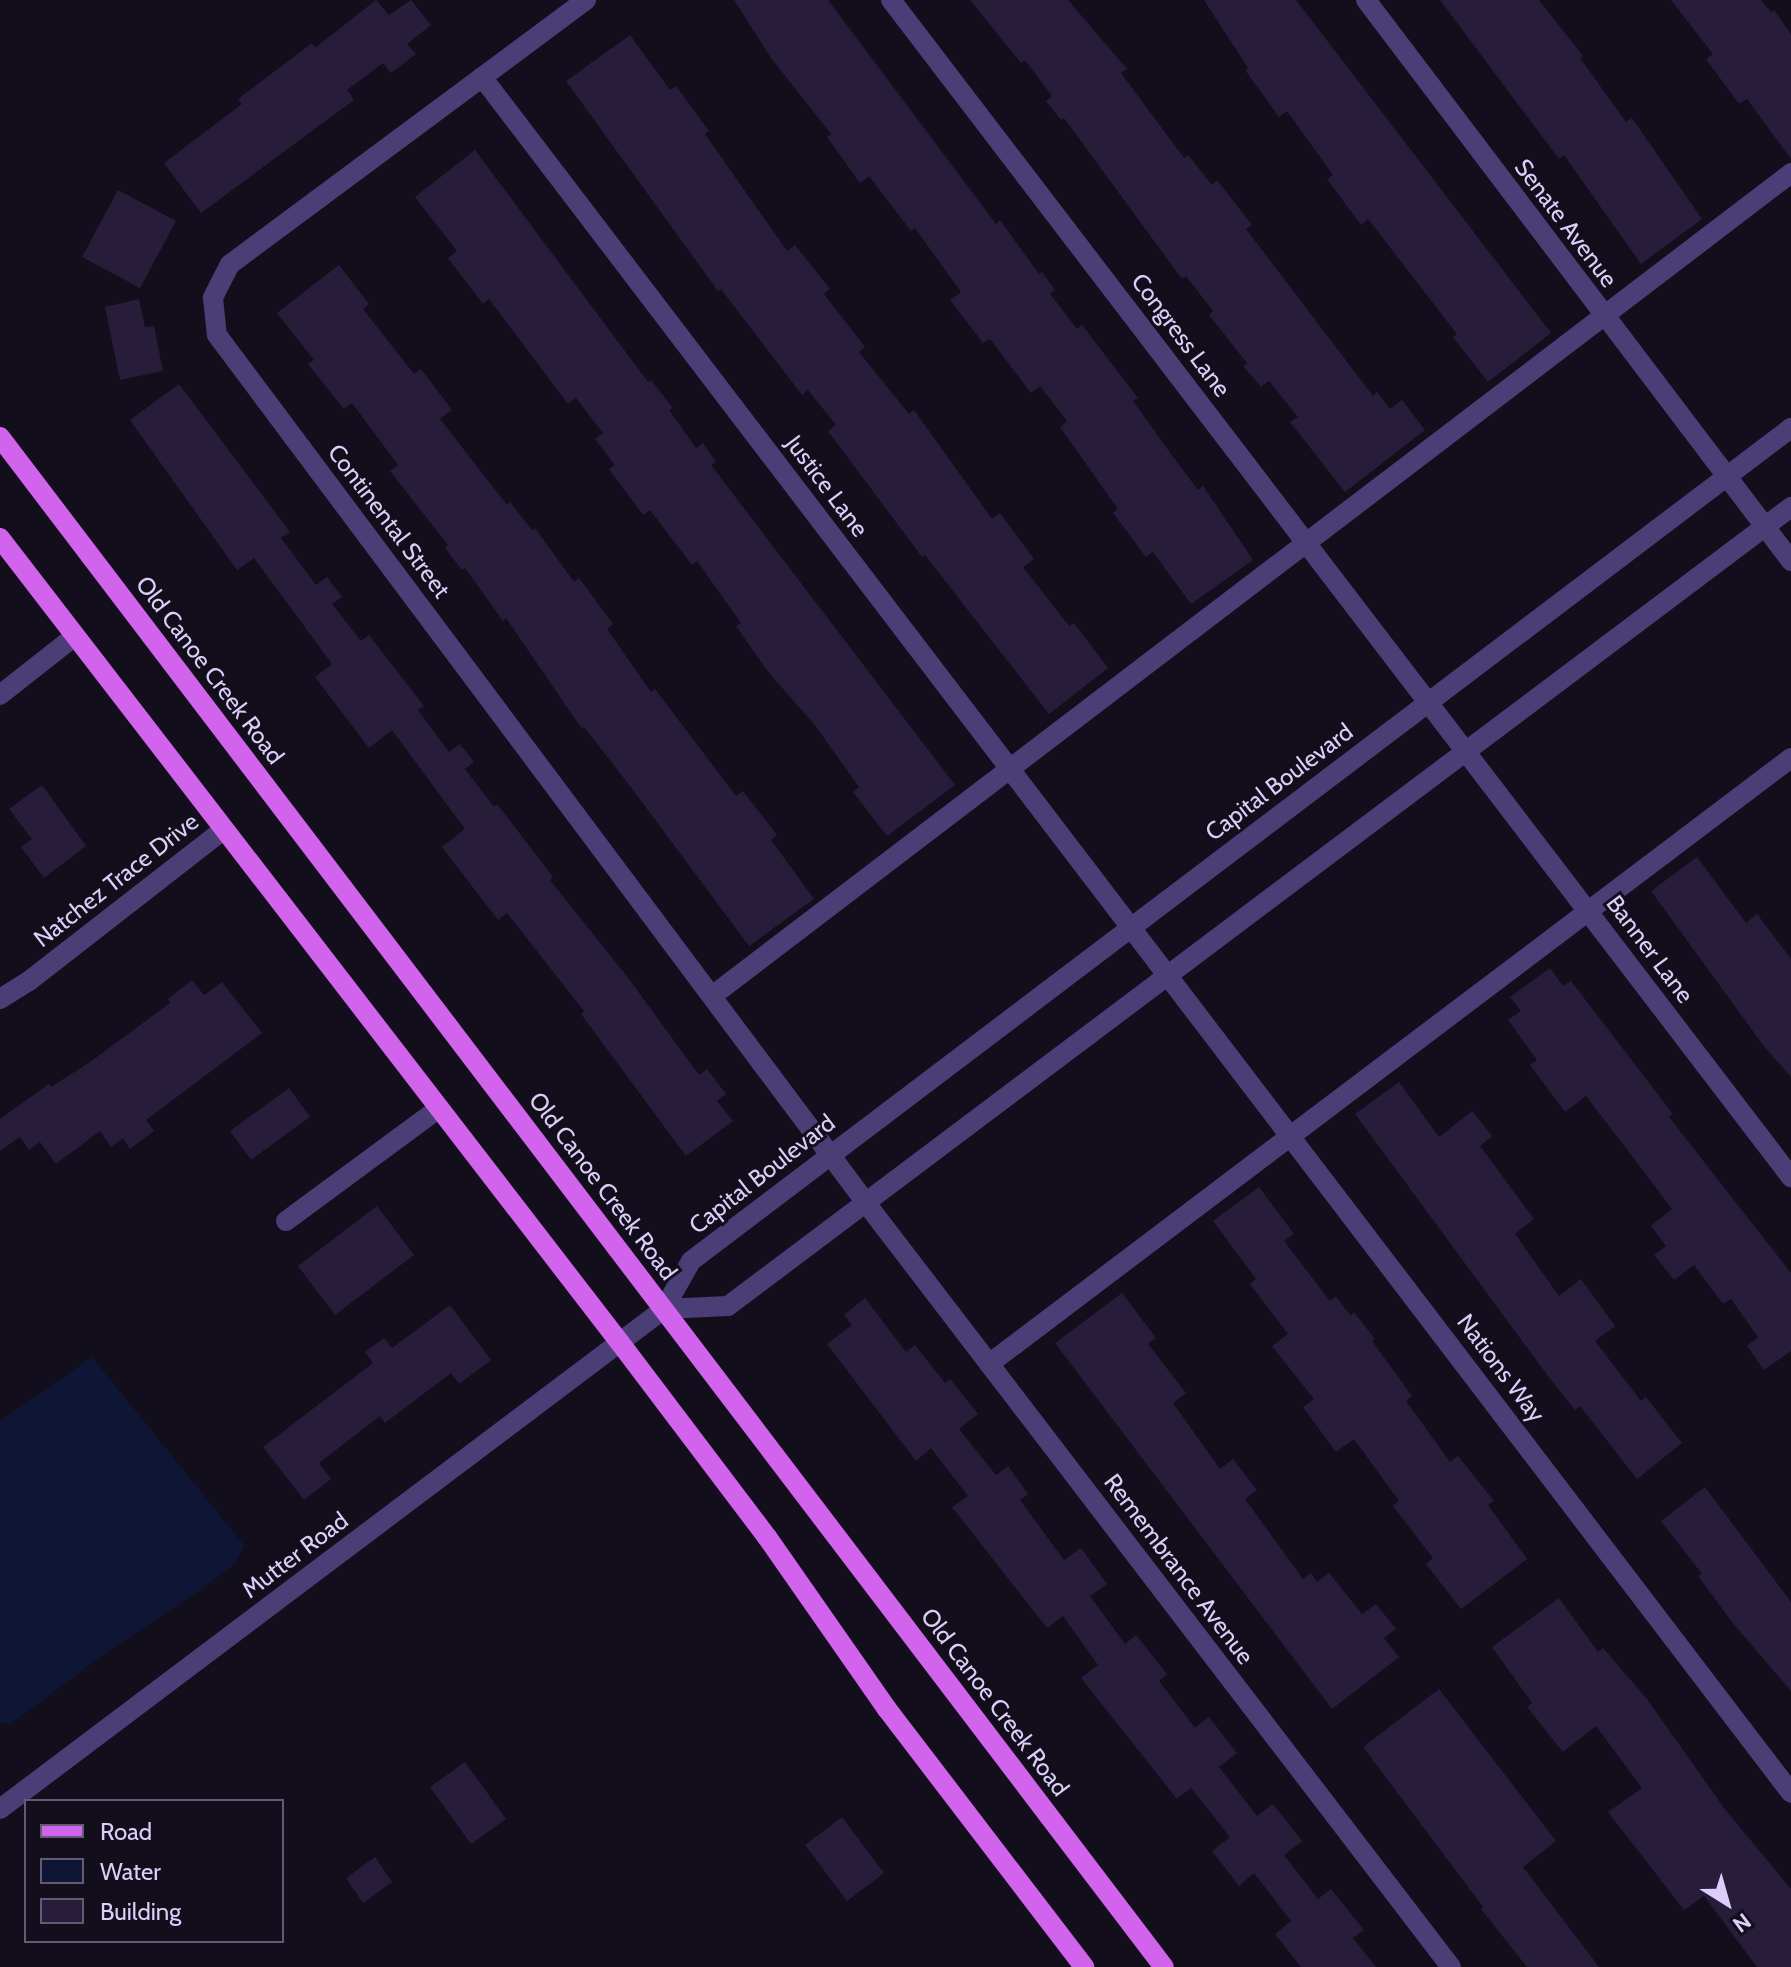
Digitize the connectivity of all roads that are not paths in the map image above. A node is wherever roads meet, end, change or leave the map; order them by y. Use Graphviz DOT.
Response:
graph roads {
  1 [pos="586,0"];
  2 [pos="891,0"];
  3 [pos="1366,0"];
  4 [pos="482,77"];
  5 [pos="1791,173"];
  6 [pos="1605,317"];
  7 [pos="1791,428"];
  8 [pos="0,437"];
  9 [pos="1725,477"];
  10 [pos="1791,507"];
  11 [pos="1765,526"];
  12 [pos="0,538"];
  13 [pos="1307,542"];
  14 [pos="1791,561"];
  15 [pos="75,636"];
  16 [pos="0,695"];
  17 [pos="1429,701"];
  18 [pos="1468,753"];
  19 [pos="1791,758"];
  20 [pos="1012,770"];
  21 [pos="224,829"];
  22 [pos="1589,912"];
  23 [pos="1131,926"];
  24 [pos="1168,974"];
  25 [pos="712,996"];
  26 [pos="0,999"];
  27 [pos="439,1108"];
  28 [pos="1291,1134"];
  29 [pos="829,1154"];
  30 [pos="1791,1177"];
  31 [pos="866,1203"];
  32 [pos="286,1221"];
  33 [pos="664,1309"];
  34 [pos="621,1344"];
  35 [pos="989,1364"];
  36 [pos="1791,1793"];
  37 [pos="0,1809"];
  38 [pos="1084,1967"];
  39 [pos="1164,1967"];
  40 [pos="1451,1967"];
  1 -- 4 [label="street, Continental Street"];
  2 -- 13 [label="street, Congress Lane"];
  3 -- 6 [label="street, Senate Avenue"];
  4 -- 20 [label="street, Justice Lane"];
  4 -- 25 [label="street, Continental Street"];
  5 -- 6 [label="street"];
  6 -- 9 [label="street, Senate Avenue"];
  6 -- 13 [label="street"];
  7 -- 9 [label="street, Capital Boulevard"];
  8 -- 33 [label="main road, Old Canoe Creek Road"];
  9 -- 11 [label="street, Senate Avenue"];
  9 -- 17 [label="street, Capital Boulevard"];
  10 -- 11 [label="street"];
  11 -- 14 [label="street, Senate Avenue"];
  11 -- 18 [label="street"];
  12 -- 15 [label="main road"];
  13 -- 17 [label="street, Congress Lane"];
  13 -- 20 [label="street"];
  15 -- 16 [label="street"];
  15 -- 21 [label="main road"];
  17 -- 18 [label="street, Banner Lane"];
  17 -- 23 [label="street, Capital Boulevard"];
  18 -- 22 [label="street, Banner Lane"];
  18 -- 24 [label="street"];
  19 -- 22 [label="street"];
  20 -- 23 [label="street, Justice Lane"];
  20 -- 25 [label="street"];
  21 -- 26 [label="street, Natchez Trace Drive"];
  21 -- 27 [label="main road"];
  22 -- 28 [label="street"];
  22 -- 30 [label="street, Banner Lane"];
  23 -- 24 [label="street, Justice Lane"];
  23 -- 29 [label="street, Capital Boulevard"];
  24 -- 28 [label="street, Nations Way"];
  24 -- 31 [label="street"];
  25 -- 29 [label="street, Continental Street"];
  27 -- 32 [label="street"];
  27 -- 34 [label="main road"];
  28 -- 35 [label="street"];
  28 -- 36 [label="street, Nations Way"];
  29 -- 31 [label="street, Continental Street"];
  29 -- 33 [label="street, Capital Boulevard"];
  31 -- 33 [label="street"];
  31 -- 35 [label="street, Remembrance Avenue"];
  33 -- 34 [label="street, Mutter Road"];
  33 -- 39 [label="main road, Old Canoe Creek Road"];
  34 -- 37 [label="street, Mutter Road"];
  34 -- 38 [label="main road"];
  35 -- 40 [label="street, Remembrance Avenue"];
}
